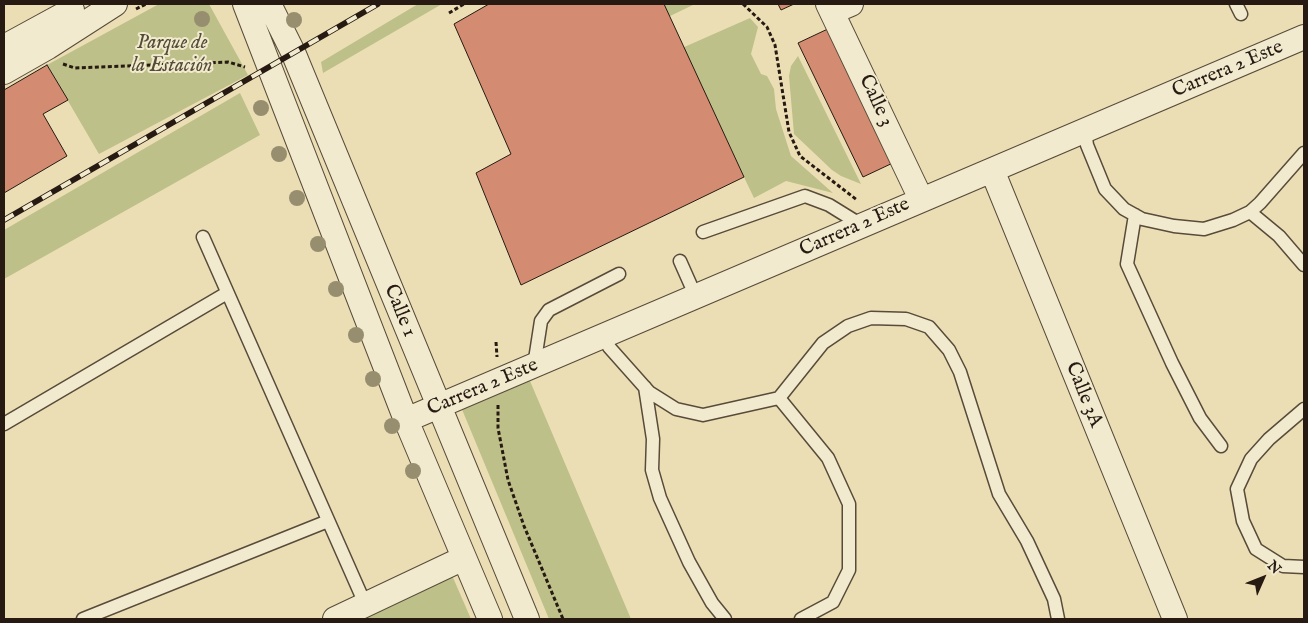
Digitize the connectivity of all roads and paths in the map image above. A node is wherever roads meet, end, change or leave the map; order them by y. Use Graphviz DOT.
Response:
graph roads {
  1 [pos="115,4"];
  2 [pos="244,4"];
  3 [pos="269,4"];
  4 [pos="464,4"];
  5 [pos="743,4"];
  6 [pos="837,7"];
  7 [pos="73,13"];
  8 [pos="449,13"];
  9 [pos="1304,37"];
  10 [pos="4,47"];
  11 [pos="48,47"];
  12 [pos="250,67"];
  13 [pos="4,72"];
  14 [pos="1085,130"];
  15 [pos="1304,153"];
  16 [pos="992,170"];
  17 [pos="921,199"];
  18 [pos="1250,212"];
  19 [pos="1135,215"];
  20 [pos="872,222"];
  21 [pos="703,232"];
  22 [pos="203,237"];
  23 [pos="680,261"];
  24 [pos="1304,265"];
  25 [pos="619,274"];
  26 [pos="227,293"];
  27 [pos="696,296"];
  28 [pos="608,334"];
  29 [pos="534,366"];
  30 [pos="498,381"];
  31 [pos="645,387"];
  32 [pos="779,398"];
  33 [pos="438,406"];
  34 [pos="1304,409"];
  35 [pos="406,420"];
  36 [pos="4,424"];
  37 [pos="1221,446"];
  38 [pos="328,521"];
  39 [pos="464,558"];
  40 [pos="1304,567"];
  41 [pos="366,606"];
  42 [pos="83,619"];
  43 [pos="335,619"];
  44 [pos="490,619"];
  45 [pos="527,619"];
  46 [pos="563,619"];
  47 [pos="725,619"];
  48 [pos="801,619"];
  49 [pos="1058,619"];
  50 [pos="1175,619"];
  1 -- 7 [label="street"];
  2 -- 35 [label="street, Calle 1"];
  3 -- 33 [label="street, Calle 1"];
  4 -- 8 [label="path"];
  5 -- 20 [label="path"];
  6 -- 17 [label="street, Calle 3"];
  7 -- 10 [label="street"];
  7 -- 11 [label="street"];
  9 -- 14 [label="street, Carrera 2 Este"];
  11 -- 12 [label="path"];
  11 -- 13 [label="street"];
  14 -- 16 [label="street, Carrera 2 Este"];
  14 -- 19 [label="lane"];
  15 -- 18 [label="lane"];
  16 -- 17 [label="street, Carrera 2 Este"];
  16 -- 50 [label="street, Calle 3A"];
  17 -- 20 [label="street, Carrera 2 Este"];
  18 -- 19 [label="lane"];
  18 -- 24 [label="lane"];
  19 -- 37 [label="lane"];
  20 -- 21 [label="lane"];
  20 -- 27 [label="street, Carrera 2 Este"];
  22 -- 26 [label="lane"];
  23 -- 27 [label="lane"];
  25 -- 29 [label="lane"];
  26 -- 36 [label="lane"];
  26 -- 38 [label="lane"];
  27 -- 28 [label="street, Carrera 2 Este"];
  28 -- 29 [label="street, Carrera 2 Este"];
  28 -- 31 [label="lane"];
  29 -- 30 [label="street, Carrera 2 Este"];
  30 -- 33 [label="street, Carrera 2 Este"];
  30 -- 46 [label="path"];
  31 -- 32 [label="lane"];
  31 -- 47 [label="lane"];
  32 -- 48 [label="lane"];
  32 -- 49 [label="lane"];
  33 -- 35 [label="street, Carrera 2 Este"];
  33 -- 45 [label="street, Calle 1"];
  34 -- 40 [label="lane"];
  35 -- 39 [label="street, Calle 1"];
  38 -- 41 [label="lane"];
  38 -- 42 [label="lane"];
  39 -- 41 [label="street"];
  39 -- 44 [label="street, Calle 1"];
  41 -- 43 [label="street"];
}
